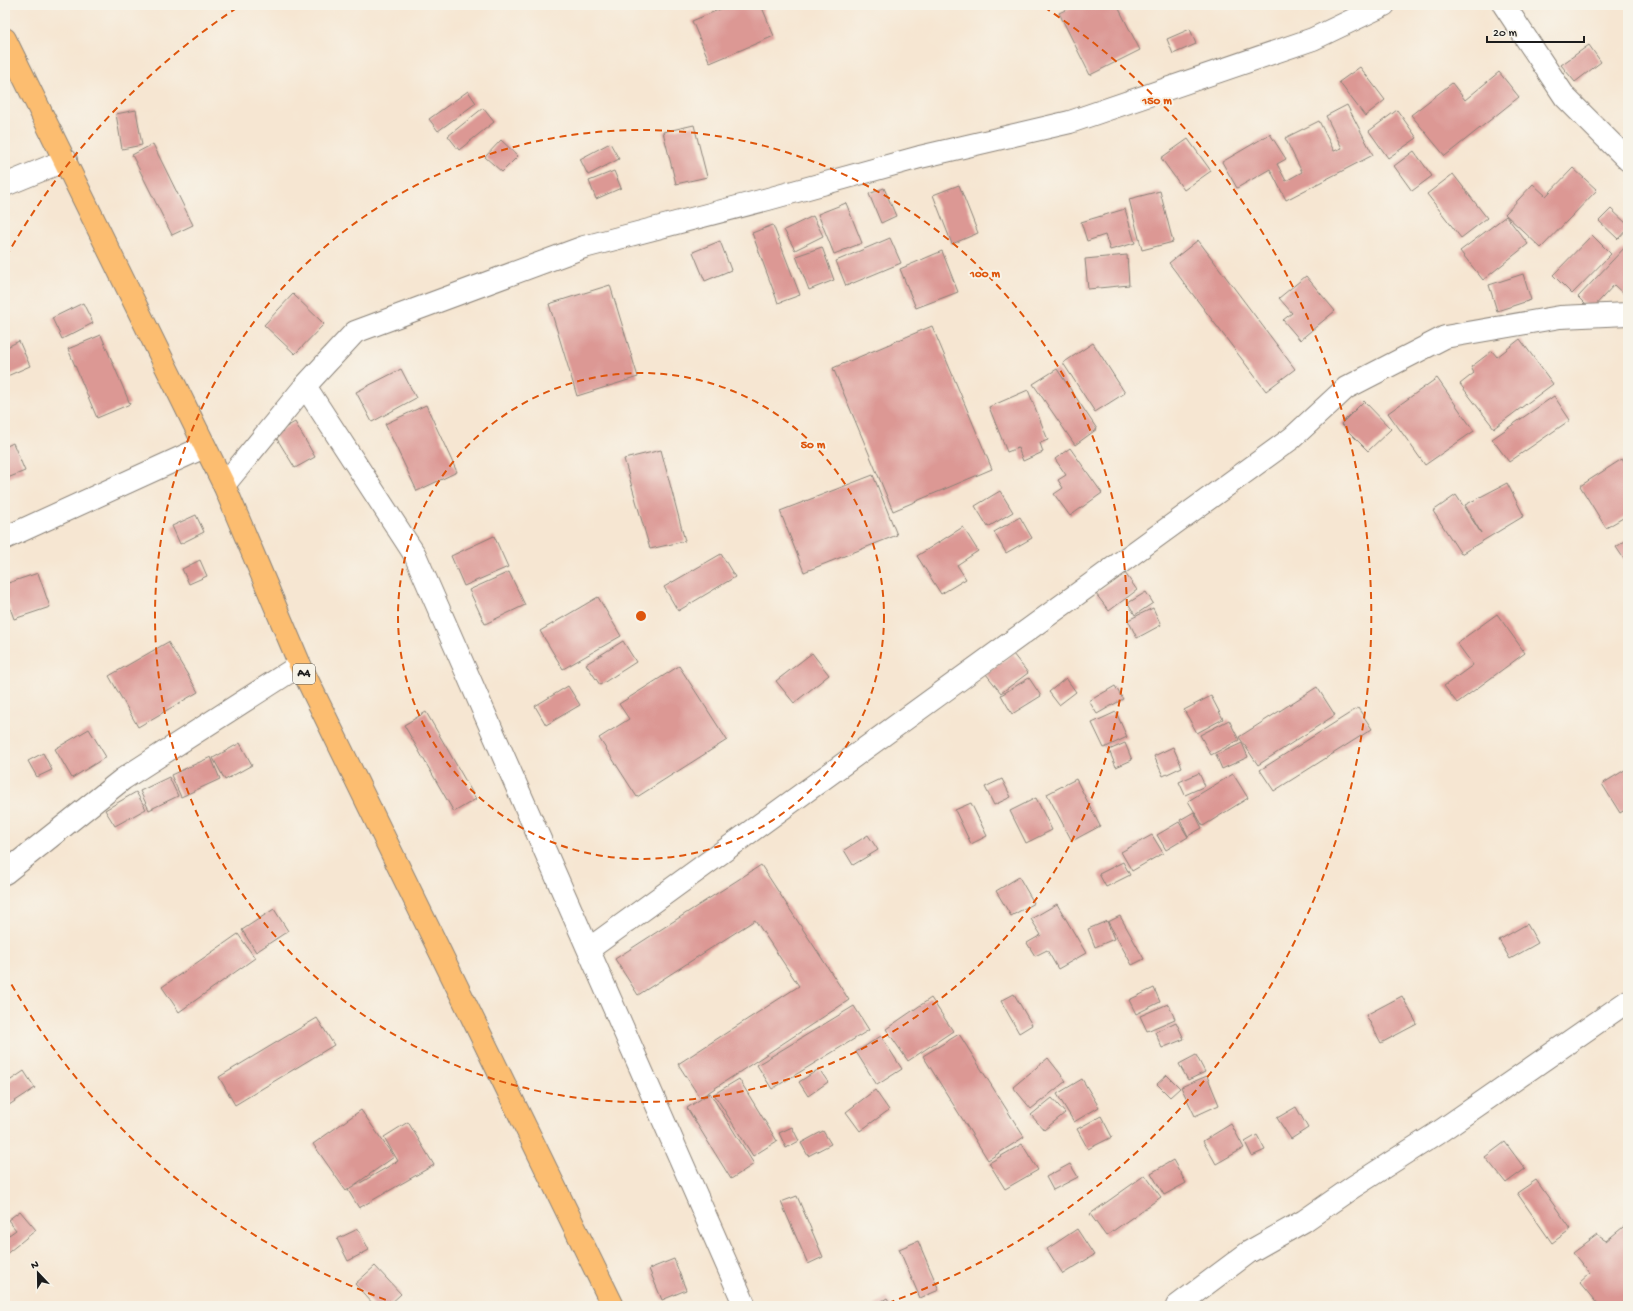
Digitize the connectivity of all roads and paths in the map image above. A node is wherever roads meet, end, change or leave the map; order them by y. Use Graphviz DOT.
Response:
graph roads {
  1 [pos="1384,5"];
  2 [pos="1504,5"];
  3 [pos="5,39"];
  4 [pos="66,160"];
  5 [pos="1628,160"];
  6 [pos="5,185"];
  7 [pos="1628,314"];
  8 [pos="305,386"];
  9 [pos="204,447"];
  10 [pos="224,486"];
  11 [pos="5,538"];
  12 [pos="300,665"];
  13 [pos="5,873"];
  14 [pos="589,948"];
  15 [pos="1628,1001"];
  16 [pos="613,1306"];
  17 [pos="745,1306"];
  18 [pos="1177,1306"];
  1 -- 8 [label="street"];
  2 -- 5 [label="street"];
  3 -- 4 [label="highway, A4"];
  4 -- 6 [label="street"];
  4 -- 9 [label="highway, A4"];
  7 -- 14 [label="street"];
  8 -- 10 [label="street"];
  8 -- 14 [label="street"];
  9 -- 10 [label="highway, A4"];
  9 -- 11 [label="street"];
  10 -- 12 [label="highway, A4"];
  12 -- 13 [label="street"];
  12 -- 16 [label="highway, A4"];
  14 -- 17 [label="street"];
  15 -- 18 [label="street"];
}
